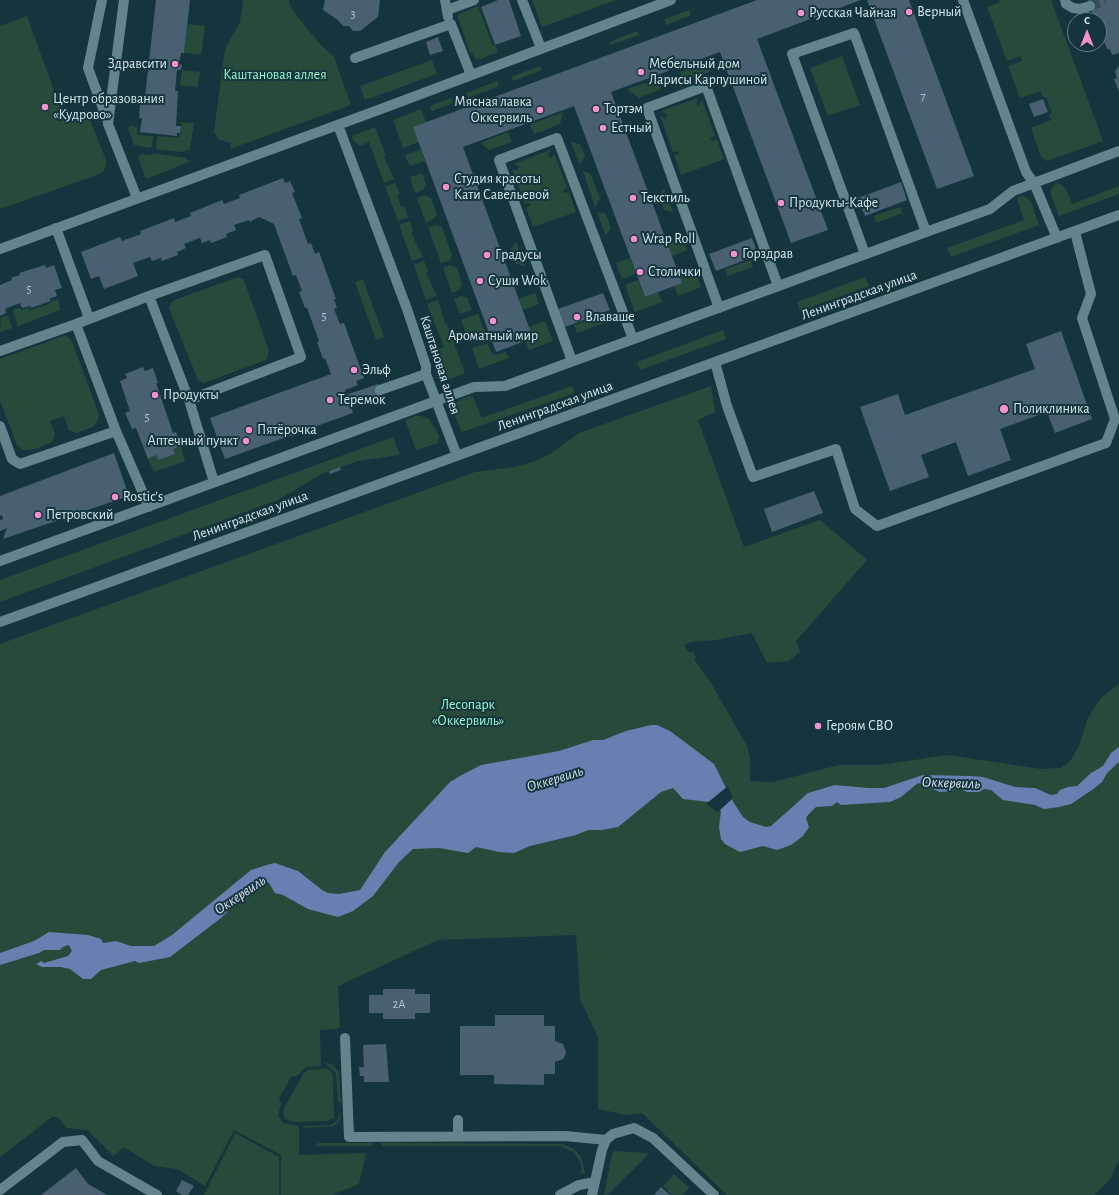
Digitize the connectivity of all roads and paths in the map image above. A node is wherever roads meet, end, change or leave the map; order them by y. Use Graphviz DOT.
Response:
graph roads {
  1 [pos="102,0"];
  2 [pos="124,0"];
  3 [pos="474,0"];
  4 [pos="522,0"];
  5 [pos="671,0"];
  6 [pos="963,0"];
  7 [pos="1065,0"];
  8 [pos="446,5"];
  9 [pos="1090,6"];
  10 [pos="450,24"];
  11 [pos="541,48"];
  12 [pos="355,58"];
  13 [pos="471,75"];
  14 [pos="108,124"];
  15 [pos="338,125"];
  16 [pos="1119,151"];
  17 [pos="1034,183"];
  18 [pos="137,198"];
  19 [pos="1119,215"];
  20 [pos="56,228"];
  21 [pos="926,232"];
  22 [pos="1075,232"];
  23 [pos="1057,238"];
  24 [pos="0,249"];
  25 [pos="865,254"];
  26 [pos="778,286"];
  27 [pos="149,296"];
  28 [pos="719,308"];
  29 [pos="89,318"];
  30 [pos="76,324"];
  31 [pos="633,339"];
  32 [pos="0,350"];
  33 [pos="572,361"];
  34 [pos="715,362"];
  35 [pos="426,374"];
  36 [pos="380,390"];
  37 [pos="189,400"];
  38 [pos="436,401"];
  39 [pos="0,426"];
  40 [pos="116,431"];
  41 [pos="457,456"];
  42 [pos="214,482"];
  43 [pos="148,507"];
  44 [pos="0,561"];
  45 [pos="0,622"];
  46 [pos="345,1038"];
  47 [pos="458,1120"];
  48 [pos="458,1136"];
  49 [pos="606,1140"];
  50 [pos="595,1182"];
  51 [pos="0,1190"];
  52 [pos="145,1192"];
  53 [pos="157,1195"];
  54 [pos="560,1195"];
  55 [pos="592,1195"];
  56 [pos="714,1195"];
  1 -- 14 [label="street"];
  2 -- 14 [label="street"];
  3 -- 8 [label="street"];
  4 -- 11 [label="street"];
  5 -- 11 [label="street"];
  6 -- 17 [label="street"];
  7 -- 9 [label="street"];
  8 -- 10 [label="street"];
  10 -- 12 [label="street"];
  10 -- 13 [label="street"];
  11 -- 13 [label="street"];
  13 -- 15 [label="street"];
  14 -- 18 [label="street"];
  15 -- 18 [label="street"];
  15 -- 35 [label="street, Каштановая аллея"];
  16 -- 17 [label="street"];
  17 -- 21 [label="street"];
  17 -- 23 [label="street"];
  18 -- 20 [label="street"];
  19 -- 22 [label="street, Ленинградская улица"];
  20 -- 24 [label="street"];
  20 -- 29 [label="street"];
  21 -- 25 [label="street"];
  21 -- 25 [label="street"];
  22 -- 23 [label="street, Ленинградская улица"];
  22 -- 34 [label="street"];
  23 -- 34 [label="street, Ленинградская улица"];
  25 -- 26 [label="street"];
  26 -- 28 [label="street"];
  26 -- 28 [label="street"];
  27 -- 29 [label="street"];
  27 -- 37 [label="street"];
  27 -- 37 [label="street"];
  28 -- 31 [label="street"];
  29 -- 30 [label="street"];
  30 -- 32 [label="street"];
  30 -- 40 [label="street"];
  31 -- 33 [label="street"];
  31 -- 33 [label="street"];
  33 -- 38 [label="street"];
  34 -- 41 [label="street, Ленинградская улица"];
  35 -- 36 [label="street"];
  35 -- 38 [label="street, Каштановая аллея"];
  37 -- 42 [label="street"];
  38 -- 41 [label="street, Каштановая аллея"];
  38 -- 42 [label="street"];
  39 -- 40 [label="street"];
  40 -- 43 [label="street"];
  41 -- 45 [label="street, Ленинградская улица"];
  42 -- 43 [label="street"];
  43 -- 44 [label="street"];
  46 -- 48 [label="street"];
  47 -- 48 [label="street"];
  48 -- 49 [label="street"];
  49 -- 50 [label="street"];
  49 -- 56 [label="street"];
  50 -- 54 [label="street"];
  50 -- 55 [label="street"];
  51 -- 52 [label="street"];
  52 -- 53 [label="street"];
}
